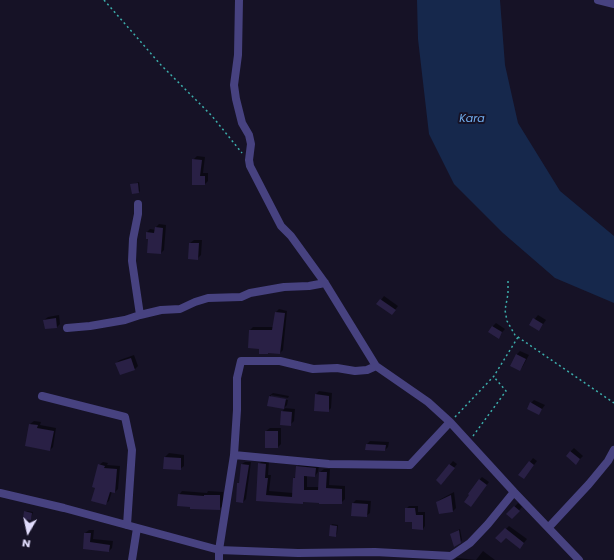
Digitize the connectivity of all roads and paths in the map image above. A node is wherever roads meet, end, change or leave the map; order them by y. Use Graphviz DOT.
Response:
graph roads {
  1 [pos="104,0"];
  2 [pos="239,0"];
  3 [pos="598,0"];
  4 [pos="614,4"];
  5 [pos="249,160"];
  6 [pos="138,204"];
  7 [pos="508,281"];
  8 [pos="325,283"];
  9 [pos="140,315"];
  10 [pos="67,328"];
  11 [pos="518,337"];
  12 [pos="376,366"];
  13 [pos="494,376"];
  14 [pos="42,396"];
  15 [pos="614,403"];
  16 [pos="450,422"];
  17 [pos="468,443"];
  18 [pos="614,450"];
  19 [pos="234,455"];
  20 [pos="514,492"];
  21 [pos="0,494"];
  22 [pos="127,525"];
  23 [pos="549,527"];
  24 [pos="137,528"];
  25 [pos="219,550"];
  26 [pos="375,556"];
  27 [pos="576,559"];
  28 [pos="132,560"];
  29 [pos="219,560"];
  1 -- 5 [label="path"];
  2 -- 5 [label="street"];
  3 -- 4 [label="street"];
  5 -- 8 [label="street"];
  6 -- 9 [label="street"];
  7 -- 11 [label="path"];
  8 -- 9 [label="street"];
  8 -- 12 [label="street"];
  9 -- 10 [label="street"];
  11 -- 13 [label="path"];
  11 -- 15 [label="path"];
  12 -- 16 [label="street"];
  12 -- 19 [label="street"];
  13 -- 16 [label="path"];
  13 -- 17 [label="path"];
  14 -- 22 [label="street"];
  16 -- 17 [label="street"];
  16 -- 19 [label="street"];
  17 -- 20 [label="street"];
  18 -- 23 [label="street"];
  19 -- 25 [label="street"];
  20 -- 23 [label="street"];
  20 -- 26 [label="street"];
  21 -- 22 [label="street"];
  22 -- 24 [label="street"];
  23 -- 27 [label="street"];
  24 -- 25 [label="street"];
  24 -- 28 [label="street"];
  25 -- 26 [label="street"];
  25 -- 29 [label="street"];
}
